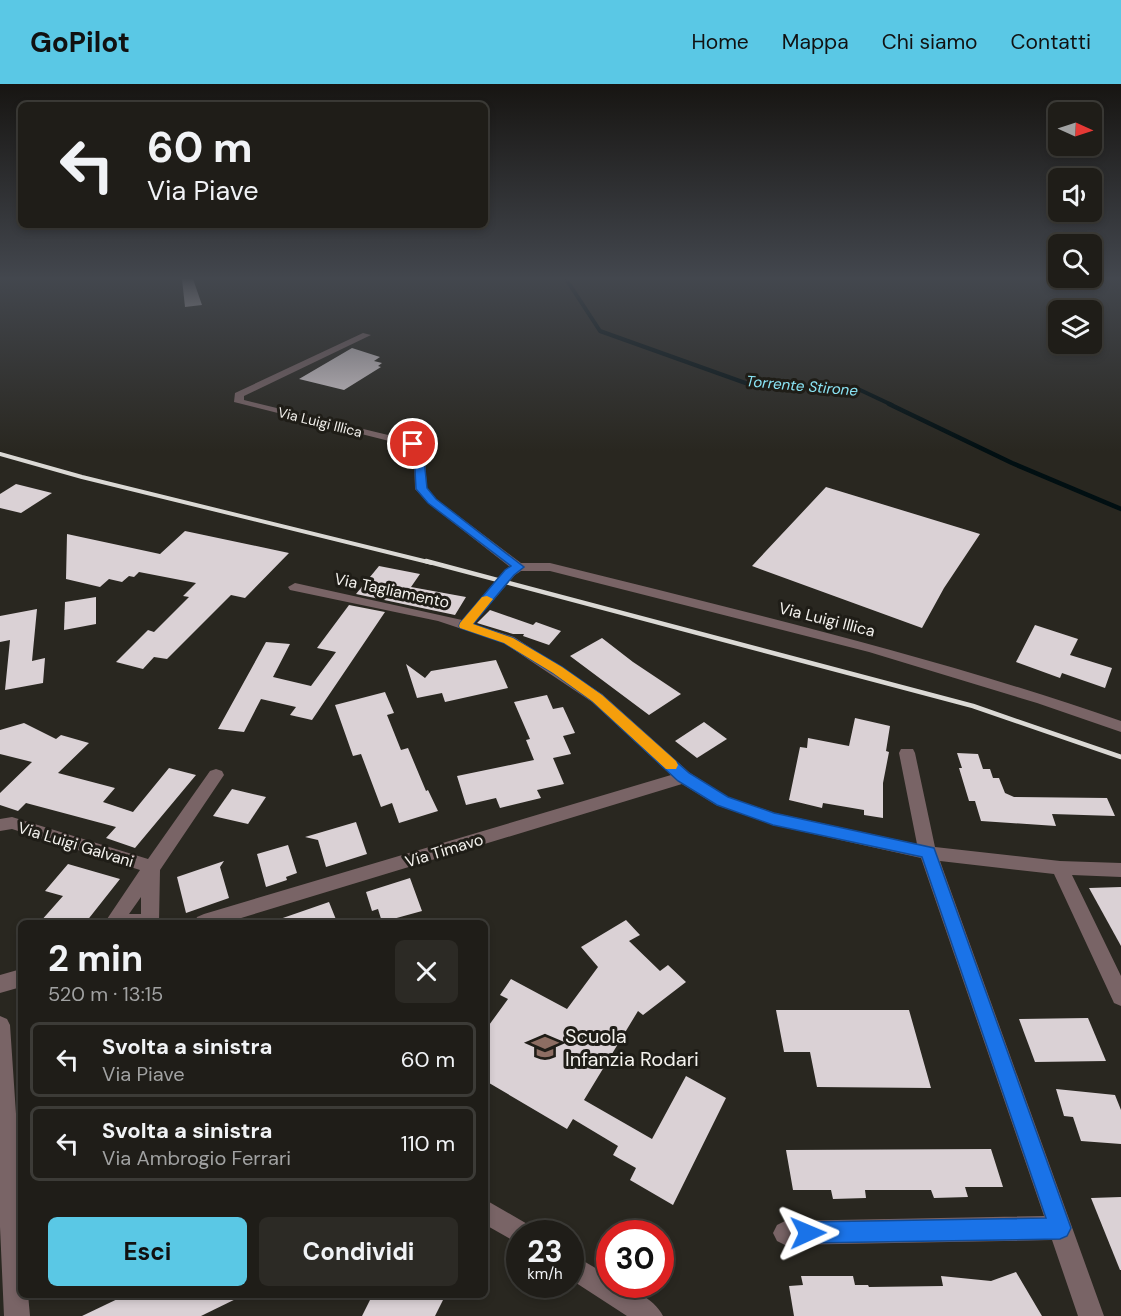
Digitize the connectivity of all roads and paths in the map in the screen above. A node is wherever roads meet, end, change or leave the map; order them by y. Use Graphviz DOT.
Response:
graph roads {
  1 [pos="363,336"];
  2 [pos="518,567"];
  3 [pos="294,587"];
  4 [pos="465,626"];
  5 [pos="1121,727"];
  6 [pos="907,753"];
  7 [pos="216,775"];
  8 [pos="684,777"];
  9 [pos="0,825"];
  10 [pos="928,852"];
  11 [pos="151,867"];
  12 [pos="1060,868"];
  13 [pos="1121,870"];
  14 [pos="115,920"];
  15 [pos="148,920"];
  16 [pos="211,920"];
  17 [pos="18,979"];
  18 [pos="0,984"];
  19 [pos="1121,997"];
  20 [pos="0,1025"];
  21 [pos="488,1212"];
  22 [pos="506,1224"];
  23 [pos="1060,1228"];
  24 [pos="785,1233"];
  25 [pos="584,1273"];
  26 [pos="17,1316"];
  27 [pos="650,1316"];
  28 [pos="1091,1316"];
  1 -- 2 [label="street, Via Luigi Illica"];
  2 -- 4 [label="street"];
  2 -- 5 [label="street, Via Luigi Illica"];
  3 -- 4 [label="street, Via Tagliamento"];
  4 -- 8 [label="street, Via Tagliamento"];
  6 -- 10 [label="street"];
  7 -- 11 [label="street"];
  8 -- 10 [label="street, Via Tagliamento"];
  8 -- 16 [label="street, Via Timavo"];
  9 -- 11 [label="street, Via Luigi Galvani"];
  10 -- 12 [label="street, Via Tagliamento"];
  10 -- 23 [label="street"];
  11 -- 14 [label="street"];
  11 -- 15 [label="street"];
  12 -- 13 [label="street, Via Tagliamento"];
  12 -- 19 [label="street"];
  17 -- 18 [label="street"];
  20 -- 26 [label="street"];
  21 -- 22 [label="street"];
  23 -- 24 [label="street"];
  23 -- 28 [label="street"];
  25 -- 27 [label="street"];
}
